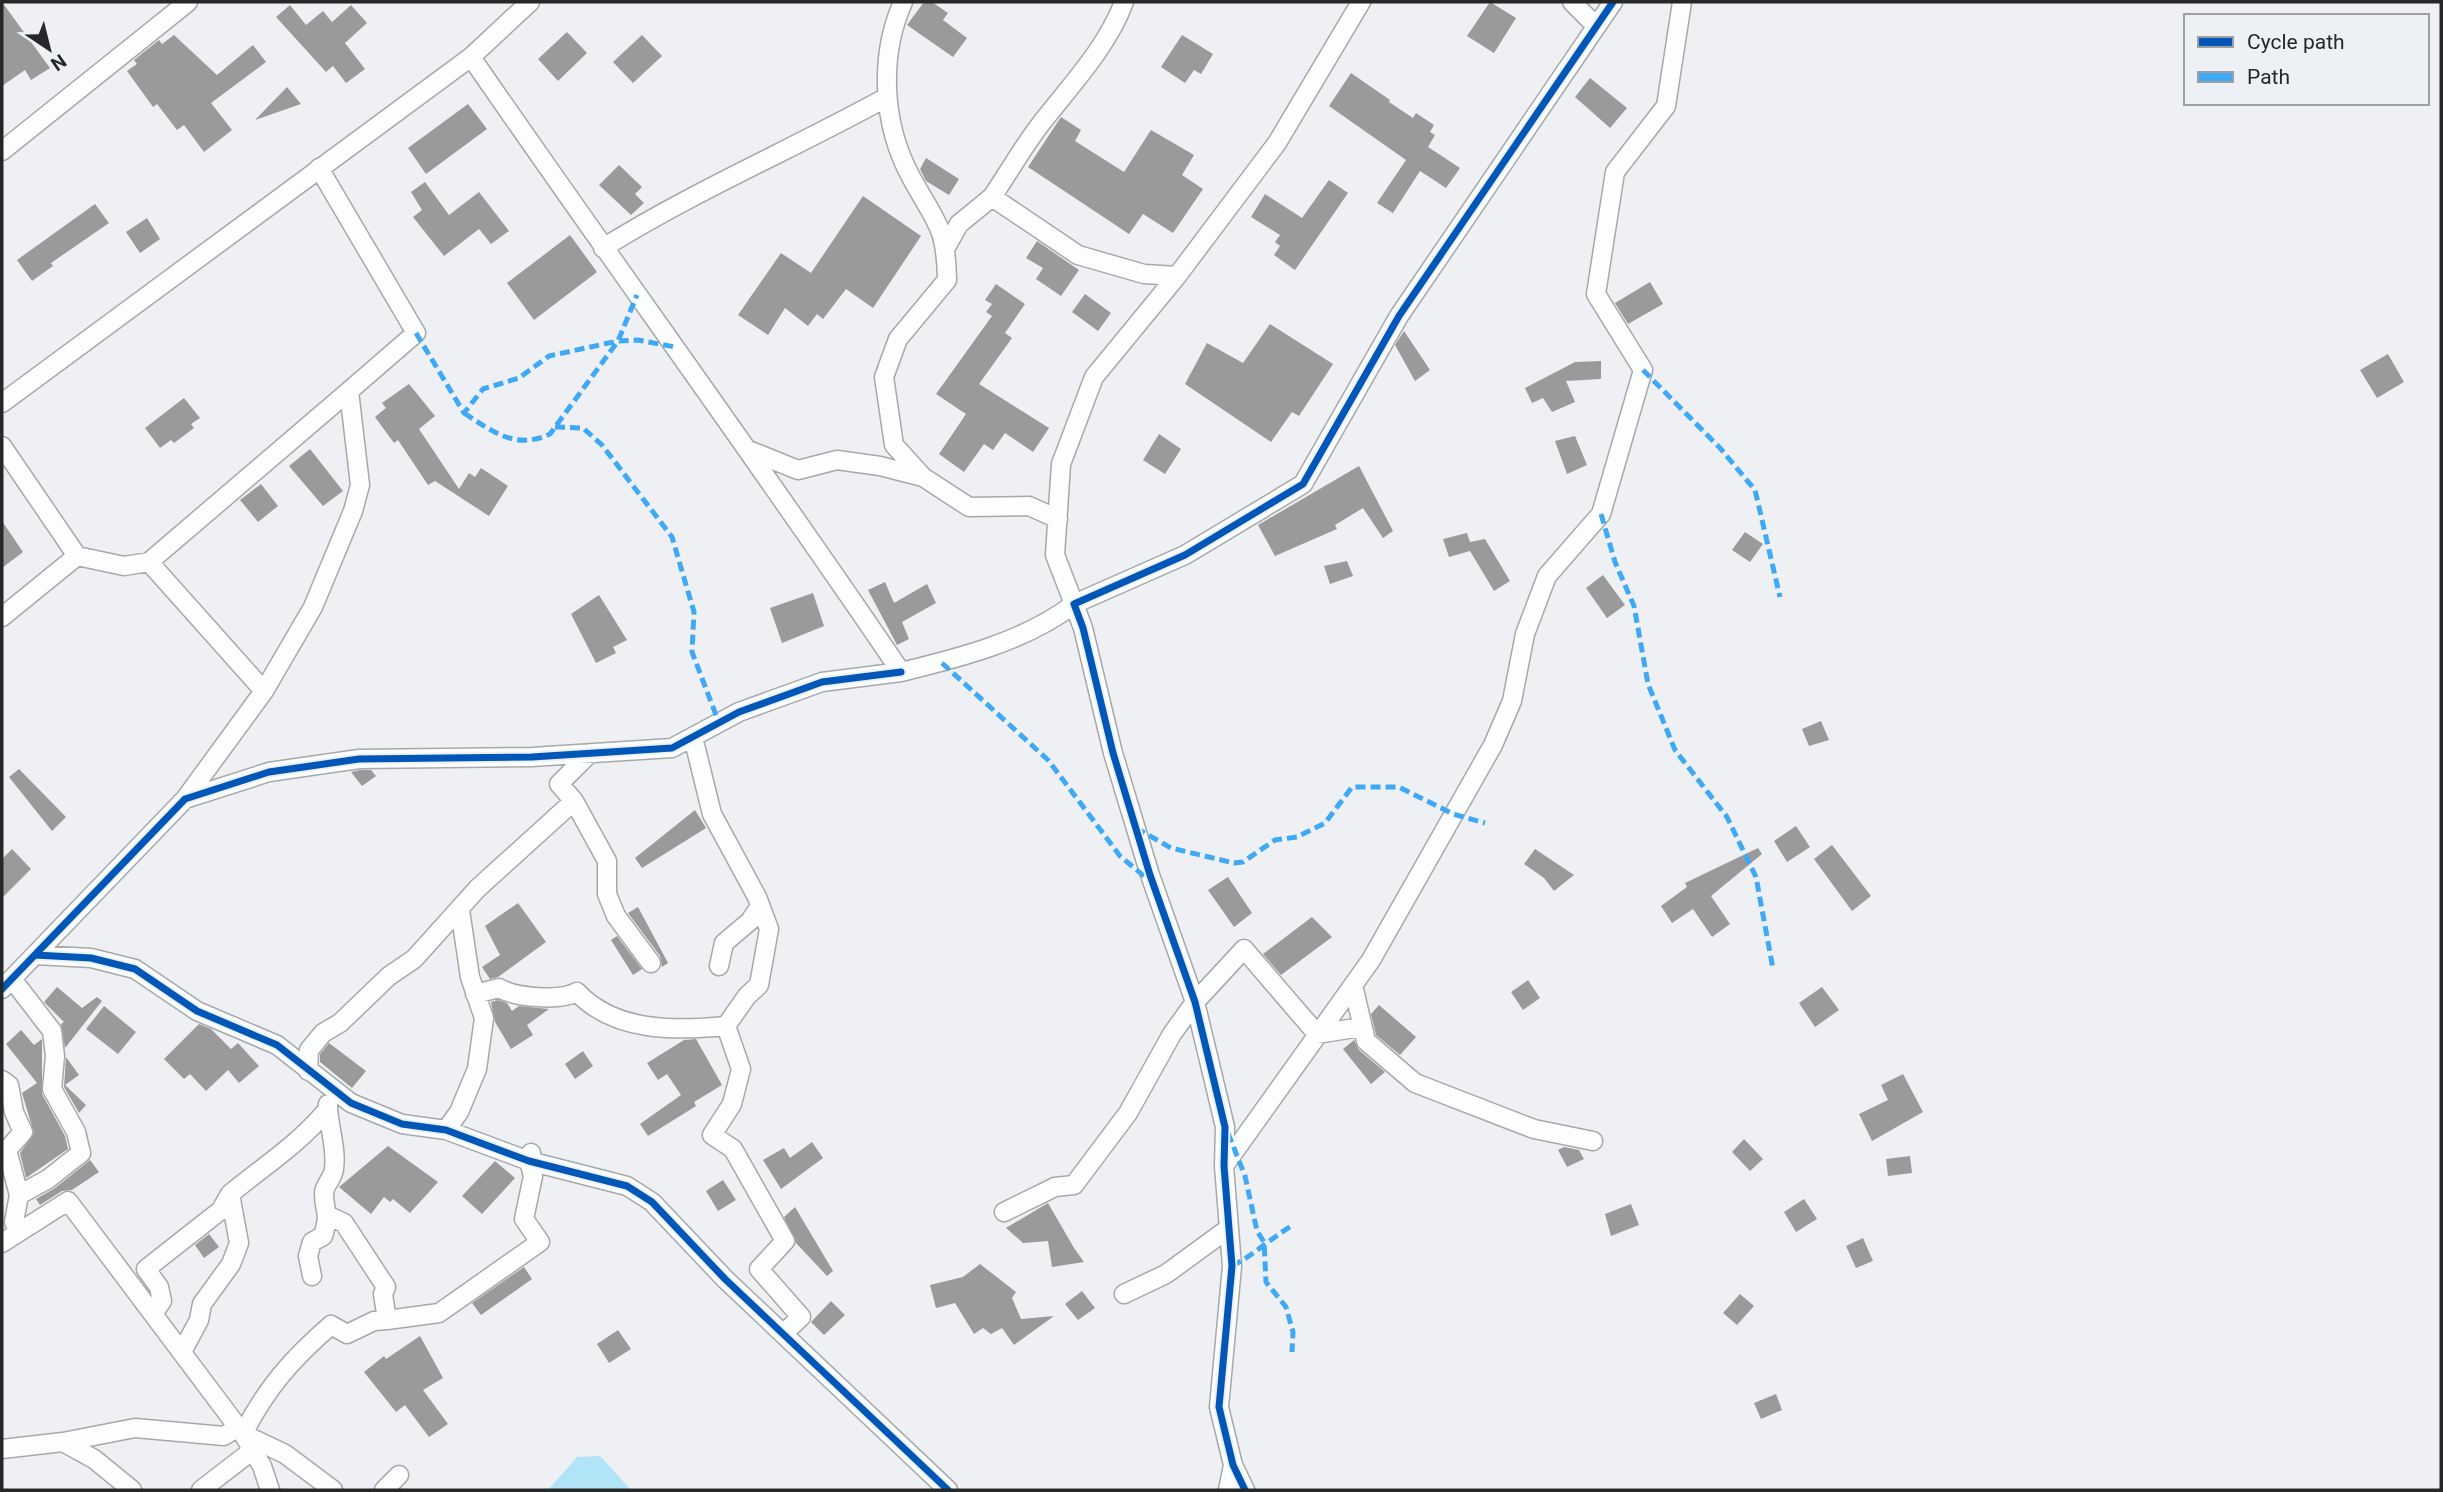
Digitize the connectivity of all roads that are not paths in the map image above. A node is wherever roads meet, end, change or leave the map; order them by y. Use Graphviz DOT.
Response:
graph roads {
  1 [pos="188,2"];
  2 [pos="530,2"];
  3 [pos="903,2"];
  4 [pos="1124,2"];
  5 [pos="1361,2"];
  6 [pos="1572,2"];
  7 [pos="1613,2"];
  8 [pos="1682,2"];
  9 [pos="1596,26"];
  10 [pos="471,57"];
  11 [pos="887,97"];
  12 [pos="2,151"];
  13 [pos="319,168"];
  14 [pos="992,197"];
  15 [pos="936,215"];
  16 [pos="959,224"];
  17 [pos="946,247"];
  18 [pos="603,248"];
  19 [pos="1177,275"];
  20 [pos="349,391"];
  21 [pos="2,403"];
  22 [pos="2,446"];
  23 [pos="751,452"];
  24 [pos="923,477"];
  25 [pos="1058,519"];
  26 [pos="77,556"];
  27 [pos="149,562"];
  28 [pos="1074,604"];
  29 [pos="2,617"];
  30 [pos="901,672"];
  31 [pos="264,691"];
  32 [pos="694,737"];
  33 [pos="590,753"];
  34 [pos="185,799"];
  35 [pos="574,802"];
  36 [pos="760,906"];
  37 [pos="460,910"];
  38 [pos="35,955"];
  39 [pos="651,963"];
  40 [pos="719,966"];
  41 [pos="7,984"];
  42 [pos="1353,985"];
  43 [pos="475,994"];
  44 [pos="1195,1002"];
  45 [pos="726,1026"];
  46 [pos="1361,1027"];
  47 [pos="1317,1034"];
  48 [pos="315,1042"];
  49 [pos="277,1045"];
  50 [pos="314,1076"];
  51 [pos="2,1080"];
  52 [pos="328,1109"];
  53 [pos="446,1129"];
  54 [pos="1593,1141"];
  55 [pos="531,1155"];
  56 [pos="1224,1167"];
  57 [pos="230,1194"];
  58 [pos="19,1195"];
  59 [pos="1004,1212"];
  60 [pos="329,1216"];
  61 [pos="1229,1228"];
  62 [pos="19,1232"];
  63 [pos="2,1243"];
  64 [pos="312,1276"];
  65 [pos="1124,1294"];
  66 [pos="153,1314"];
  67 [pos="387,1320"];
  68 [pos="784,1333"];
  69 [pos="182,1352"];
  70 [pos="241,1431"];
  71 [pos="63,1442"];
  72 [pos="2,1449"];
  73 [pos="253,1450"];
  74 [pos="1233,1465"];
  75 [pos="399,1475"];
  76 [pos="132,1490"];
  77 [pos="201,1490"];
  78 [pos="270,1490"];
  79 [pos="333,1490"];
  80 [pos="384,1490"];
  81 [pos="948,1490"];
  82 [pos="1228,1490"];
  83 [pos="1245,1490"];
  1 -- 12 [label="street"];
  2 -- 10 [label="street"];
  3 -- 11 [label="street"];
  4 -- 14 [label="street"];
  5 -- 19 [label="street"];
  6 -- 9 [label="street"];
  7 -- 9 [label="street"];
  8 -- 42 [label="street"];
  9 -- 28 [label="street"];
  10 -- 13 [label="street"];
  10 -- 18 [label="street"];
  11 -- 15 [label="street"];
  11 -- 18 [label="street"];
  13 -- 20 [label="street"];
  13 -- 21 [label="street"];
  14 -- 16 [label="street"];
  14 -- 19 [label="street"];
  15 -- 16 [label="street"];
  15 -- 17 [label="street"];
  16 -- 17 [label="street"];
  17 -- 24 [label="street"];
  18 -- 23 [label="street"];
  19 -- 25 [label="street"];
  20 -- 27 [label="street"];
  20 -- 31 [label="street"];
  22 -- 26 [label="street"];
  23 -- 24 [label="street"];
  23 -- 30 [label="street"];
  24 -- 25 [label="street"];
  25 -- 28 [label="street"];
  26 -- 27 [label="street"];
  26 -- 29 [label="street"];
  27 -- 31 [label="street"];
  28 -- 30 [label="street"];
  28 -- 44 [label="street"];
  30 -- 32 [label="street"];
  31 -- 34 [label="street"];
  32 -- 33 [label="street"];
  32 -- 36 [label="street"];
  33 -- 34 [label="street"];
  33 -- 35 [label="street"];
  34 -- 38 [label="street"];
  35 -- 37 [label="street"];
  35 -- 39 [label="street"];
  36 -- 40 [label="street"];
  36 -- 45 [label="street"];
  37 -- 43 [label="street"];
  37 -- 48 [label="street"];
  38 -- 41 [label="street"];
  38 -- 49 [label="street"];
  41 -- 58 [label="street"];
  42 -- 46 [label="street"];
  42 -- 47 [label="street"];
  43 -- 45 [label="street"];
  43 -- 53 [label="street"];
  44 -- 47 [label="street"];
  44 -- 56 [label="street"];
  44 -- 59 [label="street"];
  45 -- 68 [label="street"];
  46 -- 47 [label="street"];
  46 -- 54 [label="street"];
  47 -- 56 [label="street"];
  48 -- 49 [label="street"];
  48 -- 50 [label="street"];
  49 -- 50 [label="street"];
  50 -- 52 [label="street"];
  50 -- 53 [label="street"];
  51 -- 58 [label="street"];
  52 -- 57 [label="street"];
  52 -- 60 [label="street"];
  53 -- 55 [label="street"];
  55 -- 67 [label="street"];
  55 -- 68 [label="street"];
  56 -- 61 [label="street"];
  57 -- 66 [label="street"];
  57 -- 69 [label="street"];
  58 -- 62 [label="street"];
  60 -- 64 [label="street"];
  60 -- 67 [label="street"];
  61 -- 65 [label="street"];
  61 -- 74 [label="street"];
  62 -- 63 [label="street"];
  62 -- 66 [label="street"];
  66 -- 69 [label="street"];
  67 -- 70 [label="street"];
  68 -- 81 [label="street"];
  69 -- 70 [label="street"];
  70 -- 71 [label="street"];
  70 -- 73 [label="street"];
  70 -- 79 [label="street"];
  71 -- 72 [label="street"];
  71 -- 76 [label="street"];
  73 -- 77 [label="street"];
  73 -- 78 [label="street"];
  74 -- 82 [label="street"];
  74 -- 83 [label="street"];
  75 -- 80 [label="street"];
}
